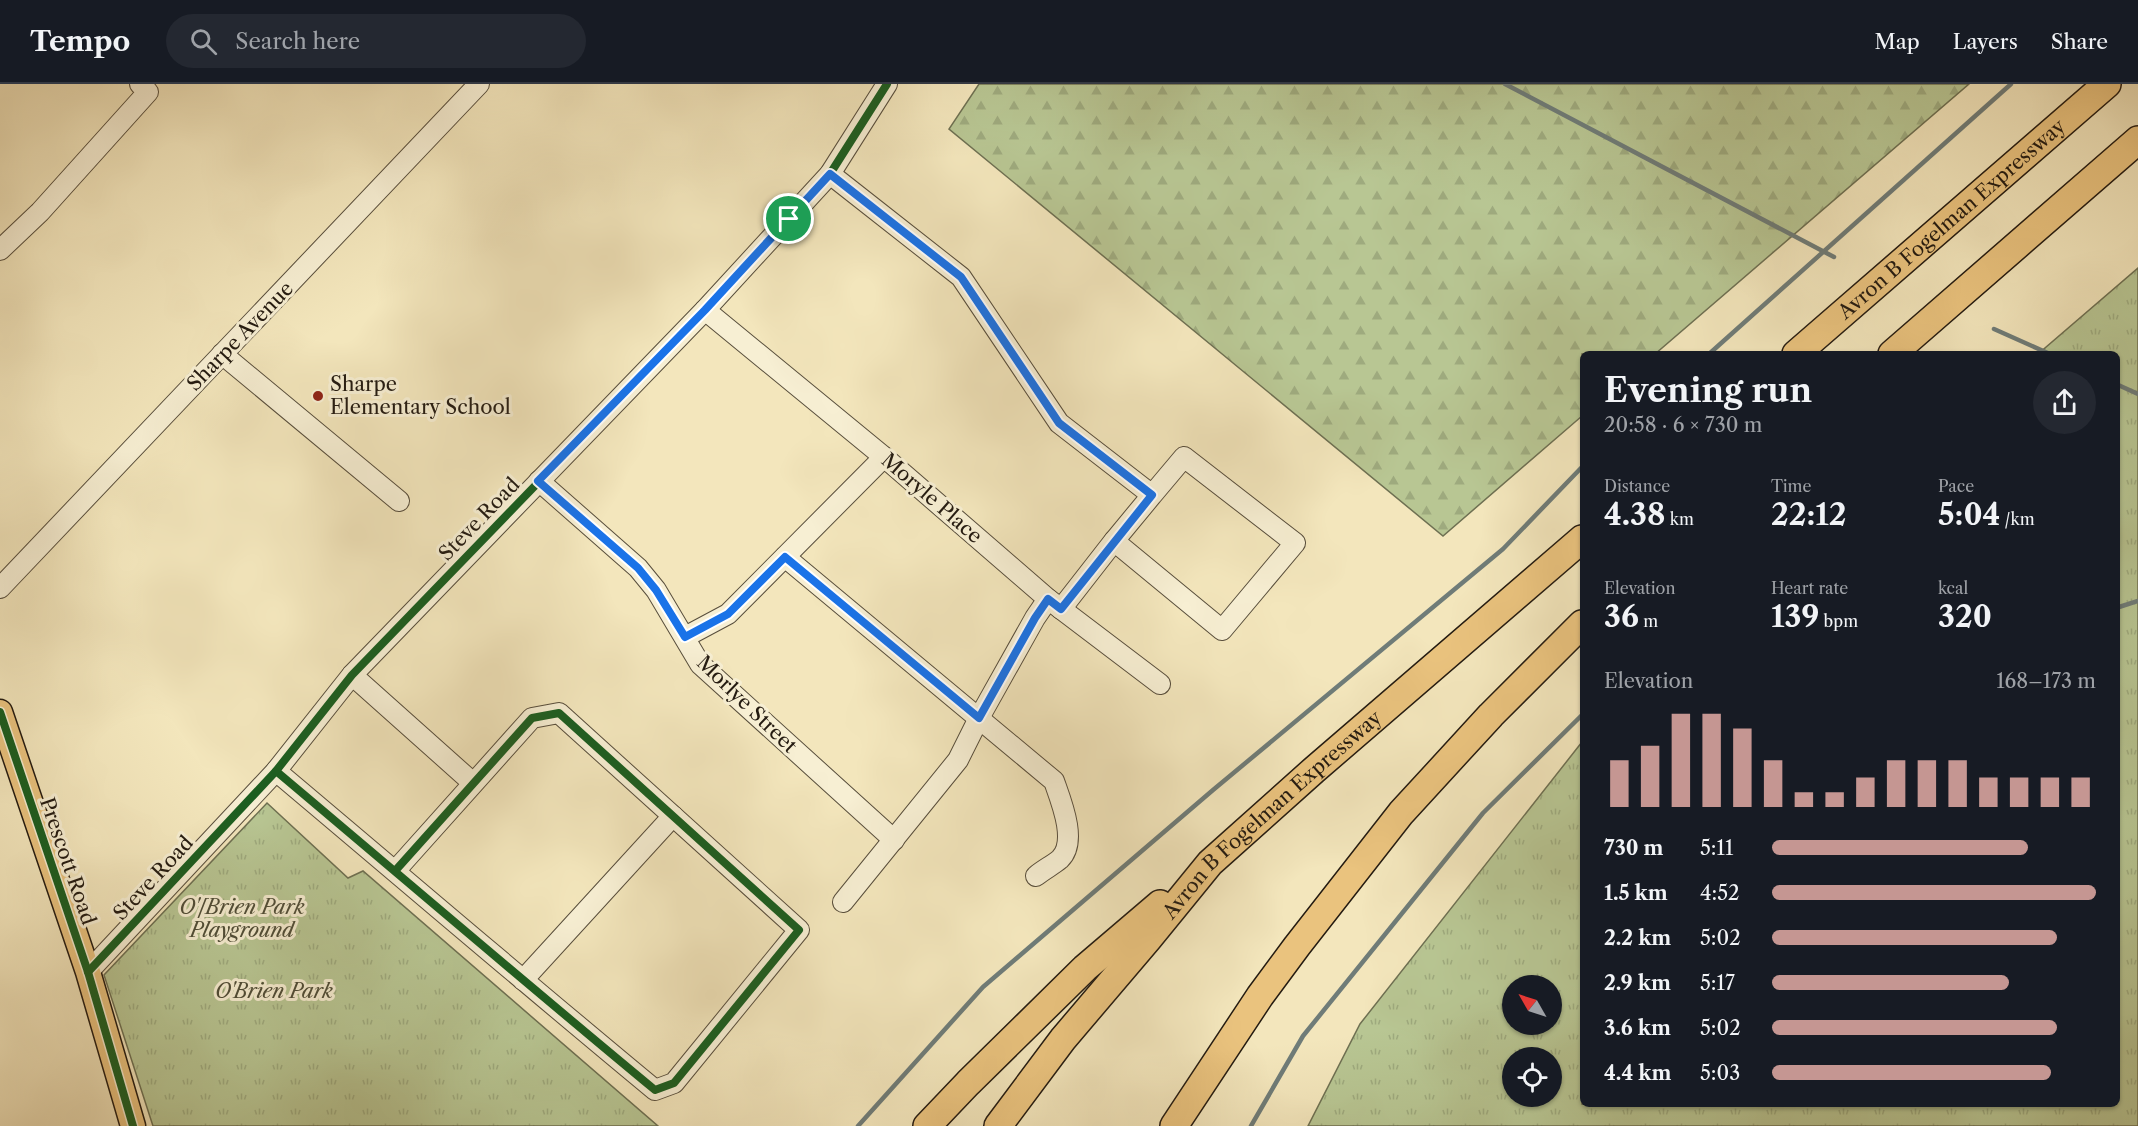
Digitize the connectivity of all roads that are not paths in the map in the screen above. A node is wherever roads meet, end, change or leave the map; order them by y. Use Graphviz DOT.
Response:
graph roads {
  1 [pos="479,84"];
  2 [pos="887,84"];
  3 [pos="2108,84"];
  4 [pos="144,88"];
  5 [pos="2138,140"];
  6 [pos="830,174"];
  7 [pos="0,250"];
  8 [pos="705,310"];
  9 [pos="1799,351"];
  10 [pos="1895,351"];
  11 [pos="222,354"];
  12 [pos="884,457"];
  13 [pos="538,481"];
  14 [pos="1152,495"];
  15 [pos="399,501"];
  16 [pos="1114,541"];
  17 [pos="1580,541"];
  18 [pos="785,557"];
  19 [pos="0,588"];
  20 [pos="1055,604"];
  21 [pos="1580,626"];
  22 [pos="685,637"];
  23 [pos="352,675"];
  24 [pos="1160,684"];
  25 [pos="0,712"];
  26 [pos="979,718"];
  27 [pos="276,771"];
  28 [pos="473,783"];
  29 [pos="673,816"];
  30 [pos="894,840"];
  31 [pos="1209,863"];
  32 [pos="395,872"];
  33 [pos="1036,876"];
  34 [pos="843,902"];
  35 [pos="88,972"];
  36 [pos="523,980"];
  37 [pos="1197,1091"];
  38 [pos="133,1126"];
  39 [pos="927,1126"];
  40 [pos="998,1126"];
  41 [pos="1174,1126"];
  42 [pos="1185,1126"];
  1 -- 11 [label="street, Sharpe Avenue"];
  2 -- 6 [label="street, Steve Road"];
  3 -- 9 [label="highway, Avron B Fogelman Expressway"];
  4 -- 7 [label="street"];
  5 -- 10 [label="highway"];
  6 -- 8 [label="street, Steve Road"];
  6 -- 14 [label="street"];
  8 -- 12 [label="street, Moryle Place"];
  8 -- 13 [label="street, Steve Road"];
  11 -- 15 [label="street"];
  11 -- 19 [label="street, Sharpe Avenue"];
  12 -- 18 [label="street"];
  12 -- 20 [label="street, Moryle Place"];
  13 -- 22 [label="street, Morlye Street"];
  13 -- 23 [label="street, Steve Road"];
  14 -- 16 [label="street"];
  14 -- 16 [label="street"];
  16 -- 20 [label="street"];
  17 -- 31 [label="highway, Avron B Fogelman Expressway"];
  18 -- 22 [label="street"];
  18 -- 26 [label="street"];
  20 -- 24 [label="street, Moryle Place"];
  20 -- 26 [label="street"];
  21 -- 37 [label="highway"];
  22 -- 30 [label="street, Morlye Street"];
  23 -- 27 [label="street, Steve Road"];
  23 -- 28 [label="street"];
  25 -- 35 [label="main road, Prescott Road"];
  26 -- 30 [label="street"];
  26 -- 33 [label="street"];
  27 -- 32 [label="street"];
  27 -- 35 [label="street, Steve Road"];
  28 -- 29 [label="street"];
  28 -- 32 [label="street"];
  29 -- 36 [label="street"];
  29 -- 36 [label="street"];
  30 -- 34 [label="street"];
  31 -- 39 [label="highway"];
  31 -- 40 [label="highway, Avron B Fogelman Expressway"];
  32 -- 36 [label="street"];
  35 -- 38 [label="main road, Prescott Road"];
  37 -- 41 [label="highway"];
  37 -- 42 [label="highway"];
}
